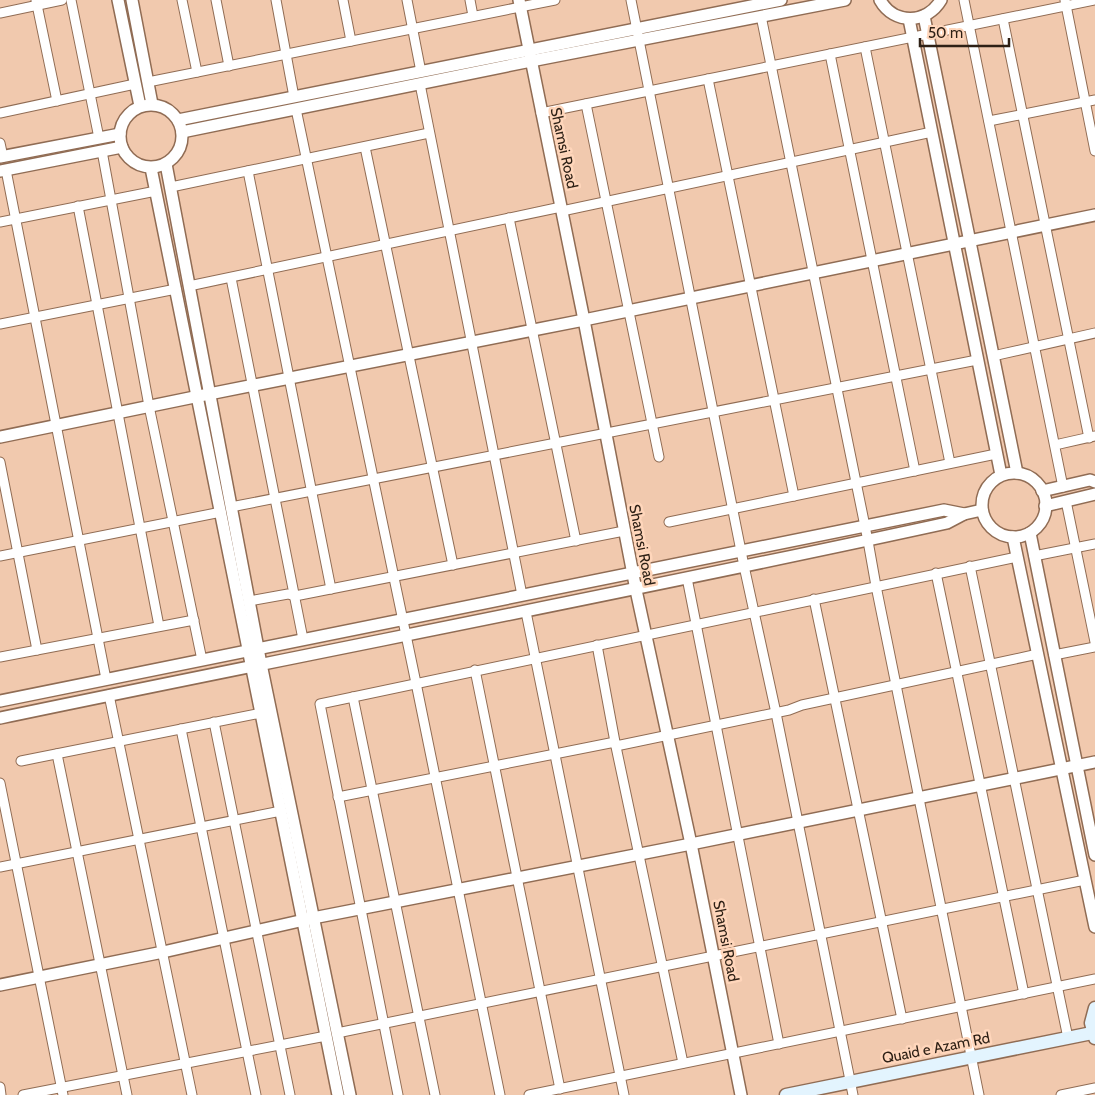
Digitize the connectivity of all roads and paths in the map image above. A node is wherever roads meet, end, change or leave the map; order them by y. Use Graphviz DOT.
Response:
graph roads {
  1 [pos="62,0"];
  2 [pos="72,0"];
  3 [pos="118,0"];
  4 [pos="132,0"];
  5 [pos="182,0"];
  6 [pos="216,0"];
  7 [pos="276,0"];
  8 [pos="343,0"];
  9 [pos="407,0"];
  10 [pos="470,0"];
  11 [pos="555,0"];
  12 [pos="631,0"];
  13 [pos="781,0"];
  14 [pos="845,0"];
  15 [pos="880,0"];
  16 [pos="941,0"];
  17 [pos="964,0"];
  18 [pos="1095,0"];
  19 [pos="763,2"];
  20 [pos="36,3"];
  21 [pos="1065,3"];
  22 [pos="519,4"];
  23 [pos="0,12"];
  24 [pos="473,16"];
  25 [pos="763,16"];
  26 [pos="924,16"];
  27 [pos="909,19"];
  28 [pos="1004,19"];
  29 [pos="970,26"];
  30 [pos="413,29"];
  31 [pos="638,34"];
  32 [pos="928,34"];
  33 [pos="913,37"];
  34 [pos="351,41"];
  35 [pos="865,47"];
  36 [pos="286,54"];
  37 [pos="830,54"];
  38 [pos="530,56"];
  39 [pos="229,66"];
  40 [pos="771,66"];
  41 [pos="197,72"];
  42 [pos="421,72"];
  43 [pos="708,79"];
  44 [pos="148,82"];
  45 [pos="135,84"];
  46 [pos="420,84"];
  47 [pos="649,91"];
  48 [pos="90,94"];
  49 [pos="294,97"];
  50 [pos="1095,100"];
  51 [pos="56,101"];
  52 [pos="1085,102"];
  53 [pos="152,104"];
  54 [pos="586,104"];
  55 [pos="140,106"];
  56 [pos="296,109"];
  57 [pos="0,113"];
  58 [pos="542,113"];
  59 [pos="1023,114"];
  60 [pos="178,120"];
  61 [pos="989,121"];
  62 [pos="182,132"];
  63 [pos="932,132"];
  64 [pos="428,133"];
  65 [pos="120,134"];
  66 [pos="99,138"];
  67 [pos="885,142"];
  68 [pos="0,144"];
  69 [pos="366,146"];
  70 [pos="122,147"];
  71 [pos="850,150"];
  72 [pos="102,151"];
  73 [pos="1095,151"];
  74 [pos="1,157"];
  75 [pos="305,159"];
  76 [pos="790,162"];
  77 [pos="166,164"];
  78 [pos="151,168"];
  79 [pos="3,171"];
  80 [pos="248,171"];
  81 [pos="728,176"];
  82 [pos="171,187"];
  83 [pos="668,188"];
  84 [pos="156,191"];
  85 [pos="111,199"];
  86 [pos="606,202"];
  87 [pos="78,206"];
  88 [pos="561,209"];
  89 [pos="1095,215"];
  90 [pos="16,218"];
  91 [pos="509,218"];
  92 [pos="0,222"];
  93 [pos="1045,225"];
  94 [pos="448,231"];
  95 [pos="1011,232"];
  96 [pos="969,240"];
  97 [pos="954,244"];
  98 [pos="386,245"];
  99 [pos="907,254"];
  100 [pos="326,257"];
  101 [pos="872,261"];
  102 [pos="267,270"];
  103 [pos="813,273"];
  104 [pos="231,278"];
  105 [pos="189,286"];
  106 [pos="751,286"];
  107 [pos="176,289"];
  108 [pos="129,298"];
  109 [pos="690,298"];
  110 [pos="97,304"];
  111 [pos="629,311"];
  112 [pos="35,317"];
  113 [pos="584,320"];
  114 [pos="0,324"];
  115 [pos="532,330"];
  116 [pos="1095,333"];
  117 [pos="1068,339"];
  118 [pos="470,342"];
  119 [pos="1035,347"];
  120 [pos="409,354"];
  121 [pos="993,356"];
  122 [pos="977,360"];
  123 [pos="349,366"];
  124 [pos="931,369"];
  125 [pos="896,376"];
  126 [pos="289,378"];
  127 [pos="252,385"];
  128 [pos="836,387"];
  129 [pos="203,395"];
  130 [pos="774,400"];
  131 [pos="149,406"];
  132 [pos="713,412"];
  133 [pos="118,413"];
  134 [pos="652,424"];
  135 [pos="56,426"];
  136 [pos="606,433"];
  137 [pos="1092,437"];
  138 [pos="0,438"];
  139 [pos="555,443"];
  140 [pos="1055,445"];
  141 [pos="996,454"];
  142 [pos="494,455"];
  143 [pos="659,457"];
  144 [pos="0,462"];
  145 [pos="950,463"];
  146 [pos="433,467"];
  147 [pos="915,471"];
  148 [pos="1017,473"];
  149 [pos="1001,476"];
  150 [pos="373,479"];
  151 [pos="1095,482"];
  152 [pos="856,483"];
  153 [pos="1063,487"];
  154 [pos="312,491"];
  155 [pos="1042,491"];
  156 [pos="1095,494"];
  157 [pos="794,496"];
  158 [pos="275,498"];
  159 [pos="1066,501"];
  160 [pos="1045,506"];
  161 [pos="732,508"];
  162 [pos="226,510"];
  163 [pos="982,510"];
  164 [pos="964,514"];
  165 [pos="173,522"];
  166 [pos="670,522"];
  167 [pos="865,526"];
  168 [pos="140,528"];
  169 [pos="624,532"];
  170 [pos="1030,532"];
  171 [pos="1013,537"];
  172 [pos="868,540"];
  173 [pos="79,541"];
  174 [pos="576,541"];
  175 [pos="1095,544"];
  176 [pos="1076,548"];
  177 [pos="741,551"];
  178 [pos="18,553"];
  179 [pos="514,553"];
  180 [pos="0,556"];
  181 [pos="1034,556"];
  182 [pos="1017,557"];
  183 [pos="453,565"];
  184 [pos="744,566"];
  185 [pos="970,566"];
  186 [pos="632,573"];
  187 [pos="936,574"];
  188 [pos="394,577"];
  189 [pos="687,578"];
  190 [pos="876,586"];
  191 [pos="331,589"];
  192 [pos="636,590"];
  193 [pos="522,595"];
  194 [pos="295,596"];
  195 [pos="814,599"];
  196 [pos="249,601"];
  197 [pos="526,612"];
  198 [pos="753,612"];
  199 [pos="403,619"];
  200 [pos="194,620"];
  201 [pos="696,624"];
  202 [pos="159,626"];
  203 [pos="646,634"];
  204 [pos="406,635"];
  205 [pos="98,638"];
  206 [pos="303,639"];
  207 [pos="1095,642"];
  208 [pos="597,644"];
  209 [pos="1095,646"];
  210 [pos="253,649"];
  211 [pos="37,650"];
  212 [pos="1038,654"];
  213 [pos="1054,655"];
  214 [pos="0,657"];
  215 [pos="535,658"];
  216 [pos="202,660"];
  217 [pos="256,664"];
  218 [pos="990,664"];
  219 [pos="475,670"];
  220 [pos="956,672"];
  221 [pos="106,679"];
  222 [pos="416,683"];
  223 [pos="896,684"];
  224 [pos="110,695"];
  225 [pos="353,697"];
  226 [pos="835,698"];
  227 [pos="0,701"];
  228 [pos="261,713"];
  229 [pos="776,713"];
  230 [pos="0,718"];
  231 [pos="214,722"];
  232 [pos="716,725"];
  233 [pos="181,729"];
  234 [pos="668,736"];
  235 [pos="119,741"];
  236 [pos="615,744"];
  237 [pos="57,754"];
  238 [pos="554,754"];
  239 [pos="21,761"];
  240 [pos="1095,762"];
  241 [pos="494,766"];
  242 [pos="1076,766"];
  243 [pos="1062,769"];
  244 [pos="435,778"];
  245 [pos="1014,778"];
  246 [pos="0,783"];
  247 [pos="980,786"];
  248 [pos="373,790"];
  249 [pos="338,797"];
  250 [pos="919,798"];
  251 [pos="858,810"];
  252 [pos="281,811"];
  253 [pos="234,821"];
  254 [pos="798,822"];
  255 [pos="201,827"];
  256 [pos="738,834"];
  257 [pos="139,840"];
  258 [pos="691,844"];
  259 [pos="77,852"];
  260 [pos="639,854"];
  261 [pos="1095,854"];
  262 [pos="16,864"];
  263 [pos="577,866"];
  264 [pos="0,867"];
  265 [pos="517,878"];
  266 [pos="1085,880"];
  267 [pos="458,889"];
  268 [pos="1037,890"];
  269 [pos="1004,897"];
  270 [pos="395,902"];
  271 [pos="360,908"];
  272 [pos="941,909"];
  273 [pos="308,919"];
  274 [pos="882,921"];
  275 [pos="1095,927"];
  276 [pos="256,931"];
  277 [pos="819,935"];
  278 [pos="224,938"];
  279 [pos="760,946"];
  280 [pos="162,952"];
  281 [pos="713,956"];
  282 [pos="101,964"];
  283 [pos="662,966"];
  284 [pos="39,977"];
  285 [pos="600,979"];
  286 [pos="1095,979"];
  287 [pos="0,985"];
  288 [pos="1057,987"];
  289 [pos="540,991"];
  290 [pos="1024,994"];
  291 [pos="481,1003"];
  292 [pos="961,1007"];
  293 [pos="1095,1008"];
  294 [pos="419,1016"];
  295 [pos="902,1018"];
  296 [pos="383,1023"];
  297 [pos="841,1032"];
  298 [pos="332,1034"];
  299 [pos="1094,1035"];
  300 [pos="1068,1038"];
  301 [pos="779,1044"];
  302 [pos="280,1045"];
  303 [pos="247,1051"];
  304 [pos="733,1053"];
  305 [pos="971,1058"];
  306 [pos="185,1063"];
  307 [pos="683,1063"];
  308 [pos="123,1076"];
  309 [pos="620,1076"];
  310 [pos="850,1082"];
  311 [pos="0,1087"];
  312 [pos="1095,1088"];
  313 [pos="560,1089"];
  314 [pos="62,1091"];
  315 [pos="1078,1093"];
  316 [pos="2,1095"];
  317 [pos="23,1095"];
  318 [pos="127,1095"];
  319 [pos="192,1095"];
  320 [pos="256,1095"];
  321 [pos="290,1095"];
  322 [pos="338,1095"];
  323 [pos="350,1095"];
  324 [pos="398,1095"];
  325 [pos="435,1095"];
  326 [pos="500,1095"];
  327 [pos="529,1095"];
  328 [pos="624,1095"];
  329 [pos="741,1095"];
  330 [pos="786,1095"];
  331 [pos="853,1095"];
  332 [pos="979,1095"];
  333 [pos="1061,1095"];
  1 -- 20 [label="street"];
  2 -- 48 [label="street"];
  3 -- 45 [label="street"];
  4 -- 44 [label="street"];
  5 -- 41 [label="street"];
  6 -- 39 [label="street"];
  7 -- 36 [label="street"];
  8 -- 34 [label="street"];
  9 -- 30 [label="street"];
  10 -- 24 [label="street"];
  11 -- 22 [label="street"];
  12 -- 31 [label="street"];
  13 -- 19 [label="street"];
  14 -- 25 [label="street"];
  15 -- 27 [label="street"];
  16 -- 26 [label="street"];
  17 -- 29 [label="street"];
  18 -- 21 [label="street"];
  19 -- 25 [label="street"];
  19 -- 31 [label="street"];
  20 -- 23 [label="street"];
  20 -- 51 [label="street"];
  21 -- 28 [label="street"];
  21 -- 52 [label="street"];
  22 -- 24 [label="street"];
  22 -- 38 [label="street, Shamsi Road"];
  24 -- 30 [label="street"];
  25 -- 31 [label="street"];
  25 -- 40 [label="street"];
  26 -- 27 [label="street"];
  26 -- 32 [label="street"];
  27 -- 33 [label="street"];
  28 -- 29 [label="street"];
  28 -- 59 [label="street"];
  29 -- 32 [label="street"];
  29 -- 61 [label="street"];
  30 -- 34 [label="street"];
  30 -- 42 [label="street"];
  31 -- 38 [label="street"];
  31 -- 47 [label="street"];
  32 -- 33 [label="street"];
  32 -- 96 [label="street"];
  33 -- 35 [label="street"];
  33 -- 63 [label="street"];
  34 -- 36 [label="street"];
  35 -- 37 [label="street"];
  35 -- 67 [label="street"];
  36 -- 39 [label="street"];
  36 -- 49 [label="street"];
  37 -- 40 [label="street"];
  37 -- 71 [label="street"];
  38 -- 42 [label="street"];
  38 -- 46 [label="street"];
  38 -- 58 [label="street, Shamsi Road"];
  39 -- 41 [label="street"];
  40 -- 43 [label="street"];
  40 -- 76 [label="street"];
  41 -- 44 [label="street"];
  42 -- 49 [label="street"];
  43 -- 47 [label="street"];
  43 -- 81 [label="street"];
  44 -- 53 [label="street"];
  45 -- 48 [label="street"];
  45 -- 55 [label="street"];
  46 -- 56 [label="street"];
  46 -- 64 [label="street"];
  47 -- 54 [label="street"];
  47 -- 83 [label="street"];
  48 -- 51 [label="street"];
  48 -- 66 [label="street"];
  49 -- 60 [label="street"];
  50 -- 52 [label="street"];
  51 -- 57 [label="street"];
  52 -- 59 [label="street"];
  52 -- 73 [label="street"];
  53 -- 55 [label="street"];
  53 -- 60 [label="street"];
  54 -- 58 [label="street"];
  54 -- 86 [label="street"];
  55 -- 65 [label="street"];
  56 -- 62 [label="street"];
  56 -- 75 [label="street"];
  58 -- 88 [label="street, Shamsi Road"];
  59 -- 61 [label="street"];
  59 -- 93 [label="street"];
  60 -- 62 [label="street"];
  61 -- 95 [label="street"];
  62 -- 77 [label="street"];
  63 -- 67 [label="street"];
  63 -- 97 [label="street"];
  64 -- 69 [label="street"];
  64 -- 94 [label="street"];
  65 -- 66 [label="street"];
  65 -- 70 [label="street"];
  66 -- 74 [label="street"];
  67 -- 71 [label="street"];
  67 -- 99 [label="street"];
  68 -- 74 [label="street"];
  69 -- 75 [label="street"];
  69 -- 98 [label="street"];
  70 -- 72 [label="street"];
  70 -- 78 [label="street"];
  71 -- 76 [label="street"];
  71 -- 101 [label="street"];
  72 -- 79 [label="street"];
  72 -- 85 [label="street"];
  75 -- 80 [label="street"];
  75 -- 100 [label="street"];
  76 -- 81 [label="street"];
  76 -- 103 [label="street"];
  77 -- 78 [label="street"];
  77 -- 82 [label="street"];
  78 -- 84 [label="street"];
  79 -- 90 [label="street"];
  80 -- 82 [label="street"];
  80 -- 102 [label="street"];
  81 -- 83 [label="street"];
  81 -- 106 [label="street"];
  82 -- 105 [label="street"];
  83 -- 86 [label="street"];
  83 -- 109 [label="street"];
  84 -- 85 [label="street"];
  84 -- 107 [label="street"];
  85 -- 87 [label="street"];
  85 -- 108 [label="street"];
  86 -- 88 [label="street"];
  86 -- 111 [label="street"];
  87 -- 90 [label="street"];
  87 -- 110 [label="street"];
  88 -- 91 [label="street"];
  88 -- 113 [label="street, Shamsi Road"];
  89 -- 93 [label="street"];
  90 -- 92 [label="street"];
  90 -- 112 [label="street"];
  91 -- 94 [label="street"];
  91 -- 115 [label="street"];
  93 -- 95 [label="street"];
  93 -- 117 [label="street"];
  94 -- 98 [label="street"];
  94 -- 118 [label="street"];
  95 -- 96 [label="street"];
  95 -- 119 [label="street"];
  96 -- 97 [label="street"];
  96 -- 121 [label="street"];
  97 -- 99 [label="street"];
  97 -- 122 [label="street"];
  98 -- 100 [label="street"];
  98 -- 120 [label="street"];
  99 -- 101 [label="street"];
  99 -- 124 [label="street"];
  100 -- 102 [label="street"];
  100 -- 123 [label="street"];
  101 -- 103 [label="street"];
  101 -- 125 [label="street"];
  102 -- 104 [label="street"];
  102 -- 126 [label="street"];
  103 -- 106 [label="street"];
  103 -- 128 [label="street"];
  104 -- 105 [label="street"];
  104 -- 127 [label="street"];
  105 -- 129 [label="street"];
  106 -- 109 [label="street"];
  106 -- 130 [label="street"];
  107 -- 108 [label="street"];
  107 -- 129 [label="street"];
  108 -- 110 [label="street"];
  108 -- 131 [label="street"];
  109 -- 111 [label="street"];
  109 -- 132 [label="street"];
  110 -- 112 [label="street"];
  110 -- 133 [label="street"];
  111 -- 113 [label="street"];
  111 -- 134 [label="street"];
  112 -- 114 [label="street"];
  112 -- 135 [label="street"];
  113 -- 115 [label="street"];
  113 -- 136 [label="street, Shamsi Road"];
  115 -- 118 [label="street"];
  115 -- 139 [label="street"];
  116 -- 117 [label="street"];
  117 -- 119 [label="street"];
  117 -- 137 [label="street"];
  118 -- 120 [label="street"];
  118 -- 142 [label="street"];
  119 -- 121 [label="street"];
  119 -- 140 [label="street"];
  120 -- 123 [label="street"];
  120 -- 146 [label="street"];
  121 -- 148 [label="street"];
  122 -- 124 [label="street"];
  122 -- 141 [label="street"];
  123 -- 126 [label="street"];
  123 -- 150 [label="street"];
  124 -- 125 [label="street"];
  124 -- 145 [label="street"];
  125 -- 128 [label="street"];
  125 -- 147 [label="street"];
  126 -- 127 [label="street"];
  126 -- 154 [label="street"];
  127 -- 129 [label="street"];
  127 -- 158 [label="street"];
  128 -- 130 [label="street"];
  128 -- 152 [label="street"];
  129 -- 131 [label="street"];
  129 -- 162 [label="street"];
  130 -- 132 [label="street"];
  130 -- 157 [label="street"];
  131 -- 133 [label="street"];
  131 -- 165 [label="street"];
  132 -- 134 [label="street"];
  132 -- 161 [label="street"];
  133 -- 135 [label="street"];
  133 -- 168 [label="street"];
  134 -- 136 [label="street"];
  134 -- 143 [label="street"];
  135 -- 138 [label="street"];
  135 -- 173 [label="street"];
  136 -- 139 [label="street"];
  136 -- 169 [label="street, Shamsi Road"];
  137 -- 140 [label="street"];
  139 -- 142 [label="street"];
  139 -- 174 [label="street"];
  140 -- 153 [label="street"];
  141 -- 145 [label="street"];
  141 -- 149 [label="street"];
  142 -- 146 [label="street"];
  142 -- 179 [label="street"];
  144 -- 178 [label="street"];
  145 -- 147 [label="street"];
  146 -- 150 [label="street"];
  146 -- 183 [label="street"];
  147 -- 152 [label="street"];
  148 -- 149 [label="street"];
  148 -- 155 [label="street"];
  149 -- 163 [label="street"];
  150 -- 154 [label="street"];
  150 -- 188 [label="street"];
  151 -- 153 [label="street"];
  152 -- 157 [label="street"];
  152 -- 167 [label="street"];
  153 -- 155 [label="street"];
  154 -- 158 [label="street"];
  154 -- 191 [label="street"];
  155 -- 160 [label="street"];
  156 -- 159 [label="street"];
  157 -- 161 [label="street"];
  158 -- 162 [label="street"];
  158 -- 194 [label="street"];
  159 -- 160 [label="street"];
  159 -- 176 [label="street"];
  160 -- 170 [label="street"];
  161 -- 166 [label="street"];
  161 -- 177 [label="street"];
  162 -- 165 [label="street"];
  162 -- 196 [label="street"];
  162 -- 210 [label="street"];
  163 -- 164 [label="street"];
  163 -- 171 [label="street"];
  164 -- 167 [label="street"];
  164 -- 172 [label="street"];
  165 -- 168 [label="street"];
  165 -- 200 [label="street"];
  167 -- 172 [label="street"];
  167 -- 177 [label="street"];
  168 -- 173 [label="street"];
  168 -- 202 [label="street"];
  169 -- 174 [label="street"];
  169 -- 186 [label="street, Shamsi Road"];
  170 -- 171 [label="street"];
  170 -- 181 [label="street"];
  171 -- 182 [label="street"];
  172 -- 184 [label="street"];
  172 -- 190 [label="street"];
  173 -- 178 [label="street"];
  173 -- 205 [label="street"];
  174 -- 179 [label="street"];
  175 -- 176 [label="street"];
  176 -- 181 [label="street"];
  176 -- 207 [label="street"];
  177 -- 184 [label="street"];
  177 -- 186 [label="street"];
  178 -- 180 [label="street"];
  178 -- 211 [label="street"];
  179 -- 183 [label="street"];
  179 -- 193 [label="street"];
  181 -- 213 [label="street"];
  182 -- 185 [label="street"];
  182 -- 212 [label="street"];
  183 -- 188 [label="street"];
  184 -- 189 [label="street"];
  184 -- 198 [label="street"];
  185 -- 187 [label="street"];
  185 -- 218 [label="street"];
  186 -- 192 [label="street, Shamsi Road"];
  186 -- 193 [label="street"];
  187 -- 190 [label="street"];
  187 -- 220 [label="street"];
  188 -- 191 [label="street"];
  188 -- 199 [label="street"];
  189 -- 192 [label="street"];
  189 -- 201 [label="street"];
  190 -- 195 [label="street"];
  190 -- 223 [label="street"];
  191 -- 194 [label="street"];
  192 -- 197 [label="street"];
  192 -- 203 [label="street, Shamsi Road"];
  193 -- 199 [label="street"];
  194 -- 196 [label="street"];
  194 -- 206 [label="street"];
  195 -- 198 [label="street"];
  195 -- 226 [label="street"];
  196 -- 210 [label="street"];
  197 -- 204 [label="street"];
  197 -- 215 [label="street"];
  198 -- 201 [label="street"];
  198 -- 229 [label="street"];
  199 -- 204 [label="street"];
  199 -- 206 [label="street"];
  200 -- 202 [label="street"];
  200 -- 216 [label="street"];
  201 -- 203 [label="street"];
  201 -- 232 [label="street"];
  202 -- 205 [label="street"];
  203 -- 208 [label="street"];
  203 -- 234 [label="street, Shamsi Road"];
  204 -- 217 [label="street"];
  204 -- 222 [label="street"];
  205 -- 211 [label="street"];
  205 -- 221 [label="street"];
  206 -- 210 [label="street"];
  208 -- 215 [label="street"];
  208 -- 236 [label="street"];
  209 -- 213 [label="street"];
  210 -- 216 [label="street"];
  210 -- 217 [label="street"];
  211 -- 214 [label="street"];
  212 -- 218 [label="street"];
  212 -- 243 [label="street"];
  213 -- 242 [label="street"];
  215 -- 219 [label="street"];
  215 -- 238 [label="street"];
  216 -- 221 [label="street"];
  217 -- 224 [label="street"];
  217 -- 228 [label="street"];
  217 -- 273 [label="street"];
  218 -- 220 [label="street"];
  218 -- 245 [label="street"];
  219 -- 222 [label="street"];
  219 -- 241 [label="street"];
  220 -- 223 [label="street"];
  220 -- 247 [label="street"];
  221 -- 227 [label="street"];
  222 -- 225 [label="street"];
  222 -- 244 [label="street"];
  223 -- 226 [label="street"];
  223 -- 250 [label="street"];
  224 -- 230 [label="street"];
  224 -- 235 [label="street"];
  225 -- 248 [label="street"];
  225 -- 249 [label="street"];
  226 -- 229 [label="street"];
  226 -- 251 [label="street"];
  228 -- 231 [label="street"];
  228 -- 252 [label="street"];
  229 -- 232 [label="street"];
  229 -- 254 [label="street"];
  231 -- 233 [label="street"];
  231 -- 253 [label="street"];
  232 -- 234 [label="street"];
  232 -- 256 [label="street"];
  233 -- 235 [label="street"];
  233 -- 255 [label="street"];
  234 -- 236 [label="street"];
  234 -- 258 [label="street, Shamsi Road"];
  235 -- 237 [label="street"];
  235 -- 257 [label="street"];
  236 -- 238 [label="street"];
  236 -- 260 [label="street"];
  237 -- 239 [label="street"];
  237 -- 259 [label="street"];
  238 -- 241 [label="street"];
  238 -- 263 [label="street"];
  240 -- 242 [label="street"];
  241 -- 244 [label="street"];
  241 -- 265 [label="street"];
  242 -- 243 [label="street"];
  242 -- 261 [label="street"];
  243 -- 245 [label="street"];
  243 -- 266 [label="street"];
  244 -- 248 [label="street"];
  244 -- 267 [label="street"];
  245 -- 247 [label="street"];
  245 -- 268 [label="street"];
  246 -- 262 [label="street"];
  247 -- 250 [label="street"];
  247 -- 269 [label="street"];
  248 -- 249 [label="street"];
  248 -- 270 [label="street"];
  249 -- 271 [label="street"];
  250 -- 251 [label="street"];
  250 -- 272 [label="street"];
  251 -- 254 [label="street"];
  251 -- 274 [label="street"];
  252 -- 253 [label="street"];
  252 -- 273 [label="street"];
  253 -- 255 [label="street"];
  253 -- 276 [label="street"];
  254 -- 256 [label="street"];
  254 -- 277 [label="street"];
  255 -- 257 [label="street"];
  255 -- 278 [label="street"];
  256 -- 258 [label="street"];
  256 -- 279 [label="street"];
  257 -- 259 [label="street"];
  257 -- 280 [label="street"];
  258 -- 260 [label="street"];
  258 -- 281 [label="street, Shamsi Road"];
  259 -- 262 [label="street"];
  259 -- 282 [label="street"];
  260 -- 263 [label="street"];
  260 -- 283 [label="street"];
  262 -- 264 [label="street"];
  262 -- 284 [label="street"];
  263 -- 265 [label="street"];
  263 -- 285 [label="street"];
  265 -- 267 [label="street"];
  265 -- 289 [label="street"];
  266 -- 268 [label="street"];
  266 -- 275 [label="street"];
  267 -- 270 [label="street"];
  267 -- 291 [label="street"];
  268 -- 269 [label="street"];
  268 -- 288 [label="street"];
  269 -- 272 [label="street"];
  269 -- 290 [label="street"];
  270 -- 271 [label="street"];
  270 -- 294 [label="street"];
  271 -- 273 [label="street"];
  271 -- 296 [label="street"];
  272 -- 274 [label="street"];
  272 -- 292 [label="street"];
  273 -- 276 [label="street"];
  273 -- 298 [label="street"];
  274 -- 277 [label="street"];
  274 -- 295 [label="street"];
  276 -- 278 [label="street"];
  276 -- 302 [label="street"];
  277 -- 279 [label="street"];
  277 -- 297 [label="street"];
  278 -- 280 [label="street"];
  278 -- 303 [label="street"];
  279 -- 281 [label="street"];
  279 -- 301 [label="street"];
  280 -- 282 [label="street"];
  280 -- 306 [label="street"];
  281 -- 283 [label="street"];
  281 -- 304 [label="street, Shamsi Road"];
  282 -- 284 [label="street"];
  282 -- 308 [label="street"];
  283 -- 285 [label="street"];
  283 -- 307 [label="street"];
  284 -- 287 [label="street"];
  284 -- 314 [label="street"];
  285 -- 289 [label="street"];
  285 -- 309 [label="street"];
  286 -- 288 [label="street"];
  288 -- 290 [label="street"];
  288 -- 300 [label="street"];
  289 -- 291 [label="street"];
  289 -- 313 [label="street"];
  290 -- 292 [label="street"];
  291 -- 294 [label="street"];
  291 -- 326 [label="street"];
  292 -- 295 [label="street"];
  292 -- 305 [label="street"];
  293 -- 299 [label="main road"];
  294 -- 296 [label="street"];
  294 -- 325 [label="street"];
  295 -- 297 [label="street"];
  296 -- 298 [label="street"];
  296 -- 324 [label="street"];
  297 -- 301 [label="street"];
  297 -- 310 [label="street"];
  298 -- 302 [label="street"];
  298 -- 322 [label="street"];
  298 -- 323 [label="street"];
  299 -- 300 [label="main road, Quaid e Azam Rd"];
  300 -- 305 [label="main road, Quaid e Azam Rd"];
  301 -- 304 [label="street"];
  302 -- 303 [label="street"];
  302 -- 321 [label="street"];
  303 -- 306 [label="street"];
  303 -- 320 [label="street"];
  304 -- 307 [label="street"];
  304 -- 329 [label="street, Shamsi Road"];
  305 -- 310 [label="main road, Quaid e Azam Rd"];
  305 -- 332 [label="street"];
  306 -- 308 [label="street"];
  306 -- 319 [label="street"];
  307 -- 309 [label="street"];
  308 -- 314 [label="street"];
  308 -- 318 [label="street"];
  309 -- 313 [label="street"];
  309 -- 328 [label="street"];
  310 -- 330 [label="main road, Quaid e Azam Rd"];
  310 -- 331 [label="street"];
  311 -- 316 [label="street"];
  312 -- 315 [label="street"];
  313 -- 327 [label="street"];
  314 -- 317 [label="street"];
  315 -- 333 [label="street"];
}
